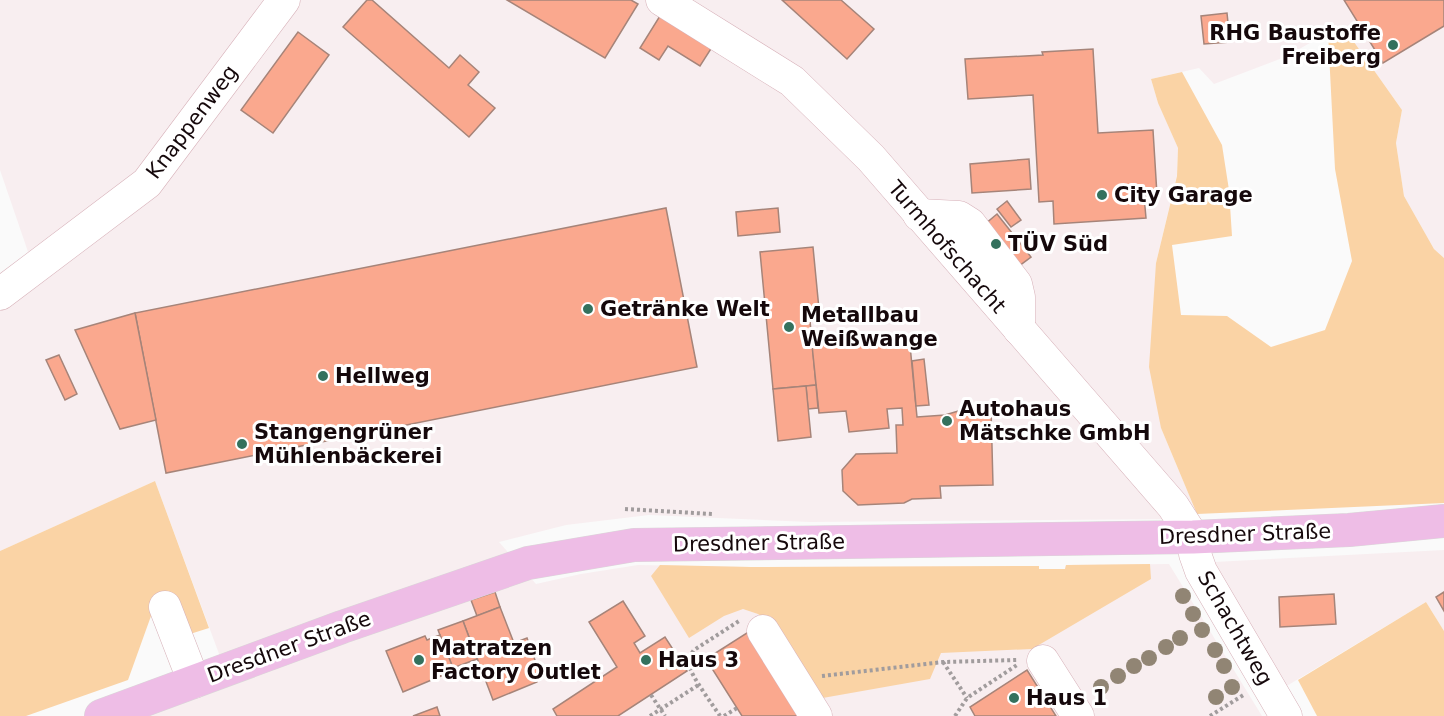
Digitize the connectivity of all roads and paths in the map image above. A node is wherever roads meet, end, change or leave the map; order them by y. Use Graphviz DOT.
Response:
graph roads {
  1 [pos="284,0"];
  2 [pos="662,0"];
  3 [pos="3,305"];
  4 [pos="1444,521"];
  5 [pos="1193,537"];
  6 [pos="165,607"];
  7 [pos="763,631"];
  8 [pos="1043,661"];
  9 [pos="943,662"];
  10 [pos="815,681"];
  11 [pos="194,682"];
  12 [pos="700,684"];
  13 [pos="1247,693"];
  14 [pos="651,695"];
  15 [pos="968,698"];
  16 [pos="737,708"];
  17 [pos="660,710"];
  18 [pos="101,716"];
  19 [pos="650,716"];
  20 [pos="665,716"];
  21 [pos="720,716"];
  22 [pos="724,716"];
  23 [pos="816,716"];
  24 [pos="956,716"];
  25 [pos="1078,716"];
  26 [pos="1210,716"];
  27 [pos="1286,716"];
  1 -- 3 [label="street, Knappenweg"];
  2 -- 5 [label="street, Turmhofschacht"];
  4 -- 5 [label="main road, Dresdner Straße"];
  5 -- 11 [label="main road, Dresdner Straße"];
  5 -- 27 [label="street, Schachtweg"];
  6 -- 11 [label="street"];
  7 -- 12 [label="path"];
  7 -- 23 [label="street"];
  8 -- 25 [label="street"];
  9 -- 10 [label="path"];
  9 -- 15 [label="path"];
  9 -- 15 [label="path"];
  11 -- 18 [label="main road, Dresdner Straße"];
  12 -- 17 [label="path"];
  12 -- 21 [label="path"];
  13 -- 26 [label="path"];
  14 -- 17 [label="path"];
  15 -- 24 [label="path"];
  16 -- 22 [label="path"];
  17 -- 19 [label="path"];
  17 -- 20 [label="path"];
}
